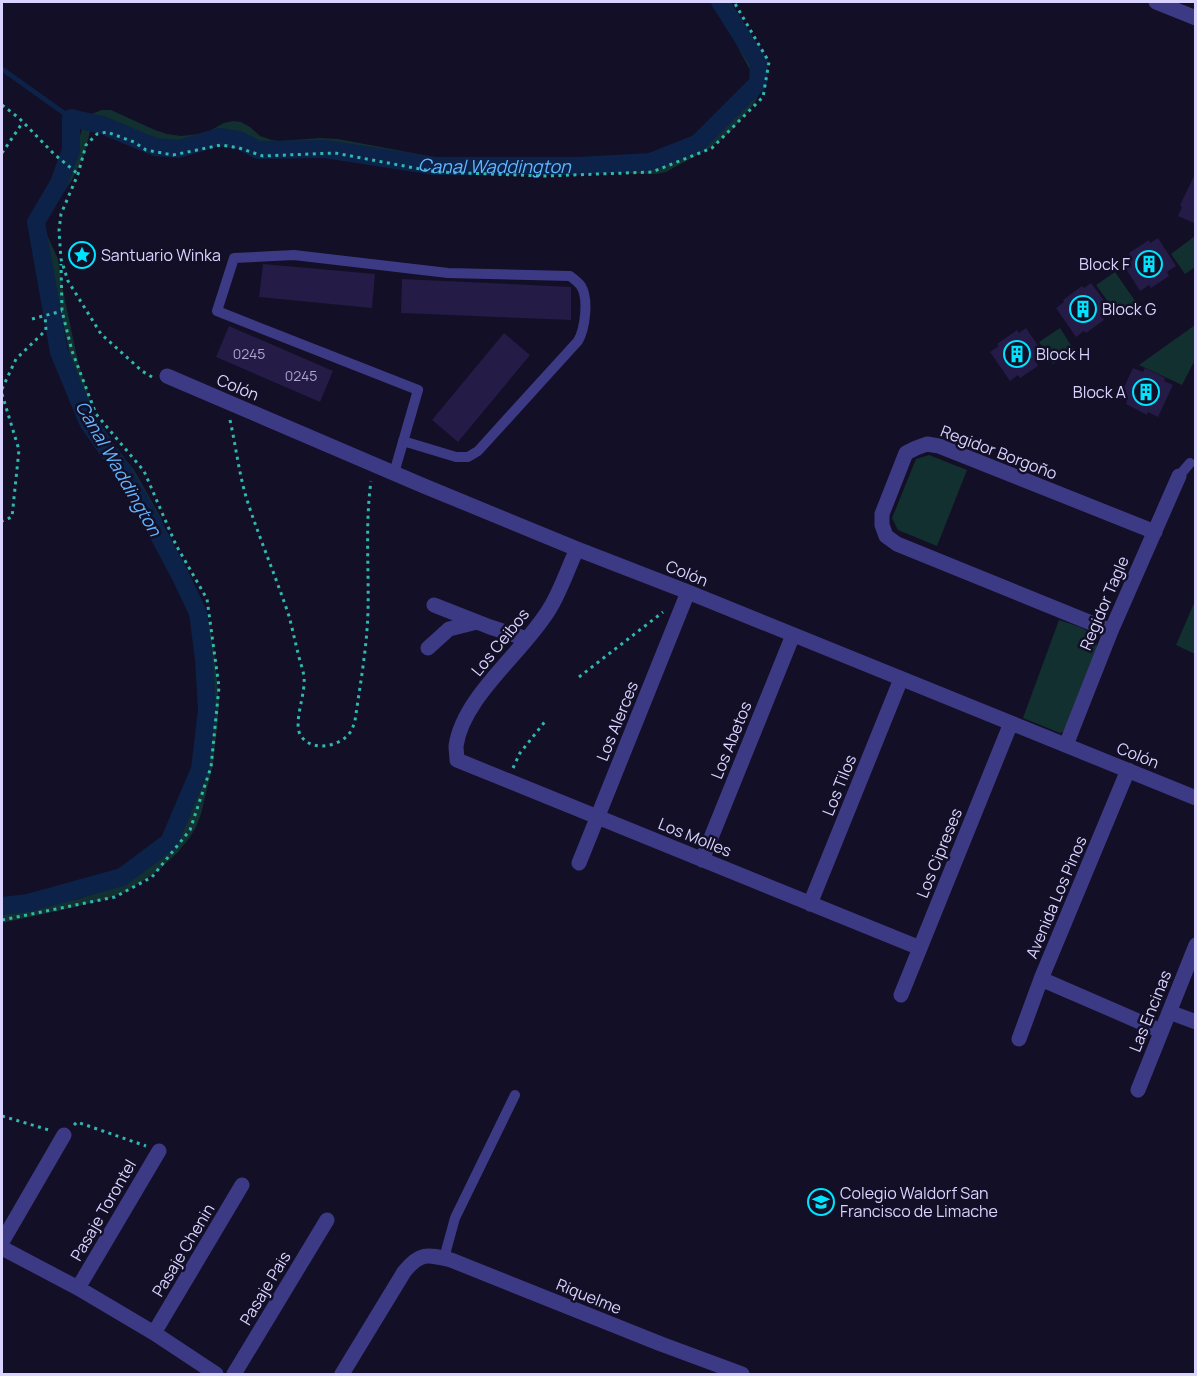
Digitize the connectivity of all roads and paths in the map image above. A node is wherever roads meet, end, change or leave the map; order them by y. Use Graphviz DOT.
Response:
graph roads {
  1 [pos="734,2"];
  2 [pos="1155,2"];
  3 [pos="1196,18"];
  4 [pos="2,105"];
  5 [pos="23,122"];
  6 [pos="2,153"];
  7 [pos="78,174"];
  8 [pos="61,259"];
  9 [pos="63,311"];
  10 [pos="45,315"];
  11 [pos="32,319"];
  12 [pos="167,376"];
  13 [pos="2,391"];
  14 [pos="226,401"];
  15 [pos="403,441"];
  16 [pos="1190,463"];
  17 [pos="374,464"];
  18 [pos="394,473"];
  19 [pos="1179,476"];
  20 [pos="2,520"];
  21 [pos="1155,532"];
  22 [pos="577,549"];
  23 [pos="688,592"];
  24 [pos="434,605"];
  25 [pos="477,622"];
  26 [pos="1111,630"];
  27 [pos="793,635"];
  28 [pos="527,639"];
  29 [pos="428,648"];
  30 [pos="579,678"];
  31 [pos="901,679"];
  32 [pos="547,719"];
  33 [pos="1011,723"];
  34 [pos="1066,745"];
  35 [pos="457,760"];
  36 [pos="1128,770"];
  37 [pos="507,780"];
  38 [pos="1196,798"];
  39 [pos="597,817"];
  40 [pos="702,860"];
  41 [pos="579,863"];
  42 [pos="810,904"];
  43 [pos="2,920"];
  44 [pos="1196,945"];
  45 [pos="920,948"];
  46 [pos="1041,979"];
  47 [pos="901,995"];
  48 [pos="1169,1012"];
  49 [pos="1196,1022"];
  50 [pos="1161,1031"];
  51 [pos="1018,1039"];
  52 [pos="1138,1090"];
  53 [pos="515,1095"];
  54 [pos="64,1135"];
  55 [pos="159,1151"];
  56 [pos="242,1185"];
  57 [pos="327,1220"];
  58 [pos="2,1242"];
  59 [pos="2,1248"];
  60 [pos="444,1258"];
  61 [pos="78,1288"];
  62 [pos="154,1334"];
  63 [pos="216,1374"];
  64 [pos="234,1374"];
  65 [pos="342,1374"];
  66 [pos="742,1374"];
  1 -- 7 [label="path"];
  2 -- 3 [label="street"];
  4 -- 5 [label="path"];
  5 -- 6 [label="path"];
  5 -- 7 [label="path"];
  7 -- 8 [label="path"];
  8 -- 9 [label="path"];
  8 -- 12 [label="path"];
  9 -- 10 [label="path"];
  9 -- 43 [label="path"];
  10 -- 11 [label="path"];
  10 -- 13 [label="path"];
  12 -- 14 [label="street, Colón"];
  13 -- 20 [label="path"];
  14 -- 17 [label="street, Colón"];
  14 -- 17 [label="path"];
  15 -- 15 [label="lane"];
  15 -- 18 [label="lane"];
  16 -- 19 [label="lane"];
  17 -- 18 [label="street, Colón"];
  18 -- 22 [label="street, Colón"];
  19 -- 21 [label="street, Regidor Tagle"];
  21 -- 26 [label="street, Regidor Tagle"];
  21 -- 26 [label="street, Regidor Borgoño"];
  22 -- 23 [label="street, Colón"];
  22 -- 28 [label="street, Los Ceibos"];
  23 -- 27 [label="street, Colón"];
  23 -- 30 [label="path"];
  23 -- 39 [label="street, Los Alerces"];
  24 -- 25 [label="street"];
  25 -- 28 [label="street"];
  25 -- 29 [label="street"];
  26 -- 34 [label="street, Regidor Tagle"];
  27 -- 31 [label="street, Colón"];
  27 -- 40 [label="street, Los Abetos"];
  28 -- 35 [label="street, Los Ceibos"];
  31 -- 33 [label="street, Colón"];
  31 -- 42 [label="street, Los Tilos"];
  32 -- 37 [label="path"];
  33 -- 34 [label="street, Colón"];
  33 -- 45 [label="street, Los Cipreses"];
  34 -- 36 [label="street, Colón"];
  35 -- 37 [label="street, Los Molles"];
  36 -- 38 [label="street, Colón"];
  36 -- 46 [label="street, Avenida Los Pinos"];
  37 -- 39 [label="street, Los Molles"];
  39 -- 40 [label="street, Los Molles"];
  39 -- 41 [label="street, Los Alerces"];
  40 -- 42 [label="street, Los Molles"];
  42 -- 45 [label="street, Los Molles"];
  44 -- 48 [label="street, Las Encinas"];
  45 -- 47 [label="street, Los Cipreses"];
  46 -- 50 [label="street"];
  46 -- 51 [label="street, Avenida Los Pinos"];
  48 -- 49 [label="street"];
  48 -- 50 [label="street, Las Encinas"];
  50 -- 52 [label="street, Las Encinas"];
  53 -- 60 [label="lane"];
  54 -- 58 [label="street"];
  55 -- 61 [label="street, Pasaje Torontel"];
  56 -- 62 [label="street, Pasaje Chenin"];
  57 -- 64 [label="street, Pasaje Pais"];
  59 -- 61 [label="street"];
  60 -- 65 [label="street, Riquelme"];
  60 -- 66 [label="street, Riquelme"];
  61 -- 62 [label="street"];
  62 -- 63 [label="street"];
}
